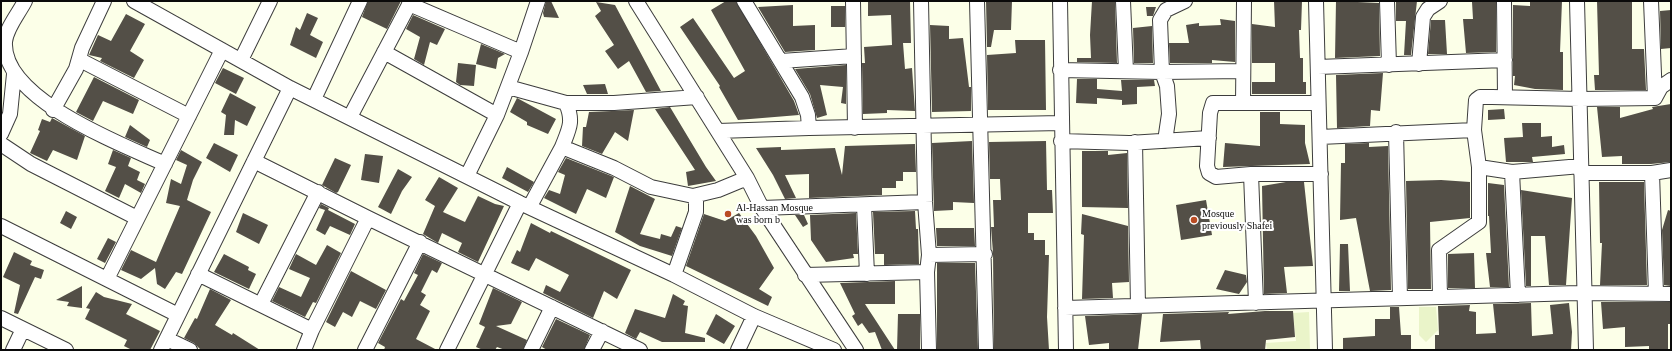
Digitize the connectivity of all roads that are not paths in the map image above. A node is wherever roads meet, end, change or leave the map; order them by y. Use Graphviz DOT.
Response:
graph roads {
  1 [pos="25,1"];
  2 [pos="104,1"];
  3 [pos="134,1"];
  4 [pos="270,1"];
  5 [pos="360,1"];
  6 [pos="538,1"];
  7 [pos="636,1"];
  8 [pos="744,1"];
  9 [pos="853,1"];
  10 [pos="921,1"];
  11 [pos="977,1"];
  12 [pos="1060,1"];
  13 [pos="1123,1"];
  14 [pos="1185,1"];
  15 [pos="1244,1"];
  16 [pos="1316,1"];
  17 [pos="1387,1"];
  18 [pos="1440,1"];
  19 [pos="1504,1"];
  20 [pos="1577,1"];
  21 [pos="1651,1"];
  22 [pos="410,2"];
  23 [pos="4,30"];
  24 [pos="222,50"];
  25 [pos="384,52"];
  26 [pos="521,52"];
  27 [pos="854,56"];
  28 [pos="80,60"];
  29 [pos="241,60"];
  30 [pos="1505,60"];
  31 [pos="780,61"];
  32 [pos="1419,64"];
  33 [pos="1389,65"];
  34 [pos="1318,67"];
  35 [pos="1060,70"];
  36 [pos="1126,71"];
  37 [pos="1243,71"];
  38 [pos="1162,72"];
  39 [pos="14,74"];
  40 [pos="1671,80"];
  41 [pos="508,87"];
  42 [pos="290,88"];
  43 [pos="696,97"];
  44 [pos="1506,97"];
  45 [pos="1655,98"];
  46 [pos="314,99"];
  47 [pos="1580,99"];
  48 [pos="566,103"];
  49 [pos="1243,103"];
  50 [pos="1318,103"];
  51 [pos="53,110"];
  52 [pos="5,112"];
  53 [pos="497,115"];
  54 [pos="189,116"];
  55 [pos="350,117"];
  56 [pos="1061,123"];
  57 [pos="924,126"];
  58 [pos="981,126"];
  59 [pos="809,128"];
  60 [pos="854,128"];
  61 [pos="1474,130"];
  62 [pos="718,132"];
  63 [pos="1396,132"];
  64 [pos="1,134"];
  65 [pos="1320,137"];
  66 [pos="1209,138"];
  67 [pos="1061,141"];
  68 [pos="1165,141"];
  69 [pos="1136,142"];
  70 [pos="1,144"];
  71 [pos="562,147"];
  72 [pos="254,161"];
  73 [pos="165,164"];
  74 [pos="1478,167"];
  75 [pos="1581,170"];
  76 [pos="1671,170"];
  77 [pos="1512,172"];
  78 [pos="1652,173"];
  79 [pos="1251,174"];
  80 [pos="1320,174"];
  81 [pos="467,176"];
  82 [pos="747,178"];
  83 [pos="318,192"];
  84 [pos="693,196"];
  85 [pos="925,202"];
  86 [pos="525,205"];
  87 [pos="864,205"];
  88 [pos="762,208"];
  89 [pos="138,218"];
  90 [pos="368,218"];
  91 [pos="1,226"];
  92 [pos="420,242"];
  93 [pos="985,254"];
  94 [pos="928,255"];
  95 [pos="927,272"];
  96 [pos="198,274"];
  97 [pos="485,274"];
  98 [pos="867,274"];
  99 [pos="674,275"];
  100 [pos="805,275"];
  101 [pos="107,279"];
  102 [pos="1585,294"];
  103 [pos="1656,294"];
  104 [pos="1671,294"];
  105 [pos="1518,295"];
  106 [pos="1440,297"];
  107 [pos="1400,298"];
  108 [pos="1324,302"];
  109 [pos="1256,303"];
  110 [pos="261,304"];
  111 [pos="1138,306"];
  112 [pos="552,307"];
  113 [pos="1065,308"];
  114 [pos="178,316"];
  115 [pos="754,316"];
  116 [pos="1,318"];
  117 [pos="837,322"];
  118 [pos="23,329"];
  119 [pos="312,330"];
  120 [pos="602,331"];
  121 [pos="164,345"];
  122 [pos="828,349"];
  123 [pos="13,350"];
  124 [pos="66,350"];
  125 [pos="190,350"];
  126 [pos="304,350"];
  127 [pos="365,350"];
  128 [pos="447,350"];
  129 [pos="531,350"];
  130 [pos="592,350"];
  131 [pos="640,350"];
  132 [pos="738,350"];
  133 [pos="856,350"];
  134 [pos="929,350"];
  135 [pos="986,350"];
  136 [pos="1066,350"];
  137 [pos="1325,350"];
  138 [pos="1586,350"];
  1 -- 23 [label="street"];
  2 -- 28 [label="street"];
  3 -- 24 [label="street"];
  4 -- 29 [label="street"];
  5 -- 46 [label="street"];
  6 -- 26 [label="street"];
  7 -- 43 [label="street"];
  8 -- 31 [label="street"];
  9 -- 27 [label="street"];
  10 -- 57 [label="street"];
  11 -- 58 [label="street"];
  12 -- 35 [label="street"];
  13 -- 36 [label="street"];
  14 -- 38 [label="street"];
  15 -- 37 [label="street"];
  16 -- 34 [label="street"];
  17 -- 33 [label="street"];
  18 -- 32 [label="street"];
  19 -- 30 [label="street"];
  20 -- 47 [label="street"];
  21 -- 45 [label="street"];
  22 -- 25 [label="street"];
  22 -- 26 [label="street"];
  23 -- 39 [label="street"];
  24 -- 29 [label="street"];
  24 -- 54 [label="street"];
  25 -- 53 [label="street"];
  25 -- 55 [label="street"];
  26 -- 41 [label="street"];
  27 -- 31 [label="street"];
  27 -- 60 [label="street"];
  28 -- 51 [label="street"];
  28 -- 54 [label="street"];
  29 -- 42 [label="street"];
  30 -- 32 [label="street"];
  30 -- 44 [label="street"];
  31 -- 59 [label="street"];
  32 -- 33 [label="street"];
  33 -- 34 [label="street"];
  34 -- 50 [label="street"];
  35 -- 36 [label="street"];
  35 -- 56 [label="street"];
  36 -- 38 [label="street"];
  37 -- 38 [label="street"];
  37 -- 49 [label="street"];
  38 -- 68 [label="street"];
  39 -- 51 [label="street"];
  39 -- 52 [label="street"];
  40 -- 45 [label="street"];
  41 -- 48 [label="street"];
  41 -- 53 [label="street"];
  42 -- 46 [label="street"];
  42 -- 72 [label="street"];
  43 -- 48 [label="street"];
  43 -- 62 [label="street"];
  44 -- 47 [label="street"];
  44 -- 61 [label="street"];
  45 -- 47 [label="street"];
  46 -- 55 [label="street"];
  47 -- 75 [label="street"];
  48 -- 71 [label="street"];
  49 -- 50 [label="street"];
  49 -- 66 [label="street"];
  50 -- 65 [label="street"];
  51 -- 73 [label="street"];
  52 -- 64 [label="street"];
  53 -- 81 [label="street"];
  54 -- 73 [label="street"];
  55 -- 81 [label="street"];
  56 -- 58 [label="street"];
  56 -- 67 [label="street"];
  57 -- 58 [label="street"];
  57 -- 60 [label="street"];
  57 -- 85 [label="street"];
  58 -- 93 [label="street"];
  59 -- 60 [label="street"];
  59 -- 62 [label="street"];
  61 -- 63 [label="street"];
  61 -- 74 [label="street"];
  62 -- 82 [label="street"];
  63 -- 65 [label="street"];
  63 -- 107 [label="street"];
  65 -- 80 [label="street"];
  66 -- 68 [label="street"];
  66 -- 79 [label="street"];
  67 -- 69 [label="street"];
  67 -- 113 [label="street"];
  68 -- 69 [label="street"];
  69 -- 111 [label="street"];
  70 -- 89 [label="street"];
  71 -- 84 [label="street"];
  71 -- 86 [label="street"];
  72 -- 83 [label="street"];
  72 -- 96 [label="street"];
  73 -- 89 [label="street"];
  74 -- 77 [label="street"];
  74 -- 106 [label="street"];
  75 -- 77 [label="street"];
  75 -- 78 [label="street"];
  75 -- 102 [label="street"];
  76 -- 78 [label="street"];
  77 -- 105 [label="street"];
  78 -- 103 [label="street"];
  79 -- 80 [label="street"];
  79 -- 109 [label="street"];
  80 -- 108 [label="street"];
  81 -- 86 [label="street"];
  82 -- 84 [label="street"];
  82 -- 88 [label="street"];
  83 -- 90 [label="street"];
  83 -- 110 [label="street"];
  84 -- 99 [label="street"];
  85 -- 87 [label="street"];
  85 -- 94 [label="street"];
  86 -- 97 [label="street"];
  86 -- 99 [label="street"];
  87 -- 88 [label="street"];
  87 -- 98 [label="street"];
  88 -- 100 [label="street"];
  89 -- 101 [label="street"];
  90 -- 92 [label="street"];
  90 -- 119 [label="street"];
  91 -- 101 [label="street"];
  92 -- 97 [label="street"];
  92 -- 127 [label="street"];
  93 -- 94 [label="street"];
  93 -- 135 [label="street"];
  94 -- 95 [label="street"];
  95 -- 98 [label="street"];
  95 -- 134 [label="street"];
  96 -- 110 [label="street"];
  96 -- 114 [label="street"];
  97 -- 112 [label="street"];
  97 -- 128 [label="street"];
  98 -- 100 [label="street"];
  99 -- 115 [label="street"];
  100 -- 117 [label="street"];
  101 -- 114 [label="street"];
  102 -- 103 [label="street"];
  102 -- 105 [label="street"];
  102 -- 138 [label="street"];
  103 -- 104 [label="street"];
  105 -- 106 [label="street"];
  106 -- 107 [label="street"];
  107 -- 108 [label="street"];
  108 -- 109 [label="street"];
  108 -- 137 [label="street"];
  109 -- 111 [label="street"];
  110 -- 119 [label="street"];
  111 -- 113 [label="street"];
  112 -- 120 [label="street"];
  112 -- 129 [label="street"];
  113 -- 136 [label="street"];
  114 -- 121 [label="street"];
  115 -- 122 [label="street"];
  115 -- 132 [label="street"];
  116 -- 118 [label="street"];
  117 -- 122 [label="street"];
  117 -- 133 [label="street"];
  118 -- 123 [label="street"];
  118 -- 124 [label="street"];
  119 -- 126 [label="street"];
  120 -- 130 [label="street"];
  120 -- 131 [label="street"];
  121 -- 125 [label="street"];
}
